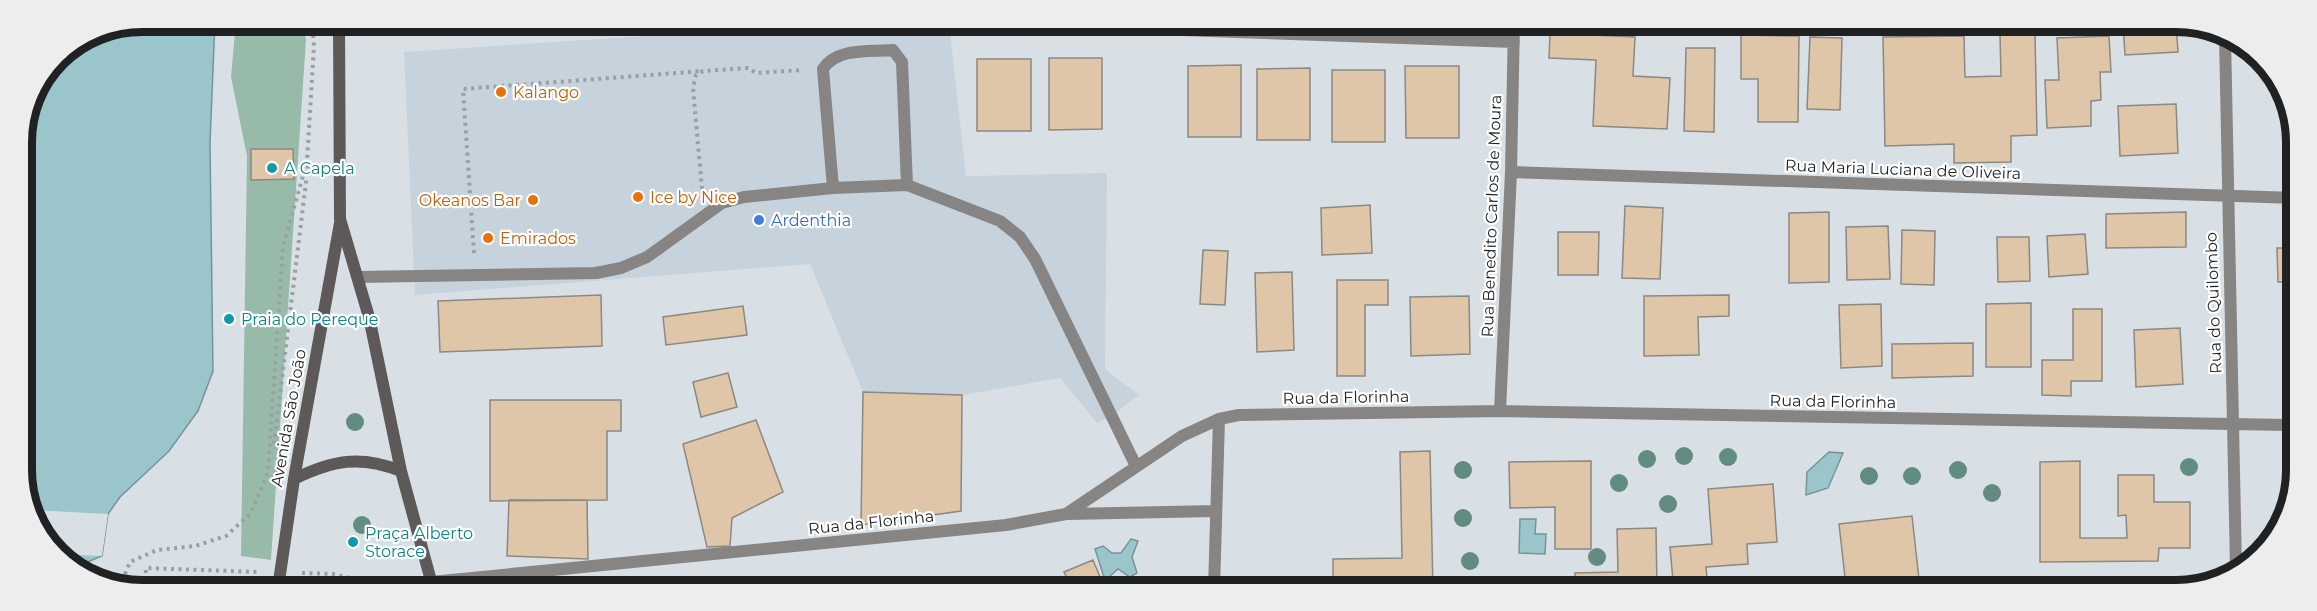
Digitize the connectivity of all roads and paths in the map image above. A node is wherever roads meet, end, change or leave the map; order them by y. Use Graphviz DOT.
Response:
graph roads {
  1 [pos="313,32"];
  2 [pos="318,32"];
  3 [pos="339,32"];
  4 [pos="1236,32"];
  5 [pos="1514,32"];
  6 [pos="1514,42"];
  7 [pos="2224,43"];
  8 [pos="823,69"];
  9 [pos="703,71"];
  10 [pos="1511,172"];
  11 [pos="907,184"];
  12 [pos="833,188"];
  13 [pos="2227,197"];
  14 [pos="2286,198"];
  15 [pos="705,213"];
  16 [pos="340,219"];
  17 [pos="476,276"];
  18 [pos="358,277"];
  19 [pos="1500,411"];
  20 [pos="1219,419"];
  21 [pos="2234,424"];
  22 [pos="2286,425"];
  23 [pos="1136,466"];
  24 [pos="401,471"];
  25 [pos="294,478"];
  26 [pos="270,482"];
  27 [pos="1215,511"];
  28 [pos="1066,514"];
  29 [pos="2236,562"];
  30 [pos="261,572"];
  31 [pos="301,573"];
  32 [pos="123,577"];
  33 [pos="1214,579"];
  34 [pos="145,580"];
  35 [pos="279,580"];
  36 [pos="359,580"];
  37 [pos="431,580"];
  38 [pos="481,580"];
  1 -- 32 [label="path"];
  2 -- 26 [label="path"];
  3 -- 16 [label="main road"];
  4 -- 6 [label="street"];
  5 -- 6 [label="street, Rua Benedito Carlos de Moura"];
  6 -- 10 [label="street, Rua Benedito Carlos de Moura"];
  7 -- 13 [label="street, Rua do Quilombo"];
  8 -- 9 [label="path"];
  8 -- 11 [label="street"];
  8 -- 12 [label="street"];
  9 -- 15 [label="path"];
  9 -- 17 [label="path"];
  10 -- 13 [label="street, Rua Maria Luciana de Oliveira"];
  10 -- 19 [label="street, Rua Benedito Carlos de Moura"];
  11 -- 12 [label="street"];
  11 -- 23 [label="street"];
  12 -- 15 [label="street"];
  13 -- 14 [label="street, Rua Maria Luciana de Oliveira"];
  13 -- 21 [label="street, Rua do Quilombo"];
  15 -- 17 [label="street"];
  16 -- 18 [label="main road"];
  16 -- 25 [label="main road, Avenida São João"];
  17 -- 18 [label="street"];
  18 -- 24 [label="main road"];
  19 -- 20 [label="street, Rua da Florinha"];
  19 -- 21 [label="street, Rua da Florinha"];
  20 -- 23 [label="street, Rua da Florinha"];
  20 -- 27 [label="street"];
  21 -- 22 [label="street, Rua da Florinha"];
  21 -- 29 [label="street, Rua do Quilombo"];
  23 -- 28 [label="street, Rua da Florinha"];
  24 -- 25 [label="main road"];
  24 -- 37 [label="main road"];
  25 -- 35 [label="main road, Avenida São João"];
  27 -- 28 [label="street"];
  27 -- 33 [label="street"];
  28 -- 38 [label="street, Rua da Florinha"];
  30 -- 34 [label="path"];
  31 -- 36 [label="path"];
}
